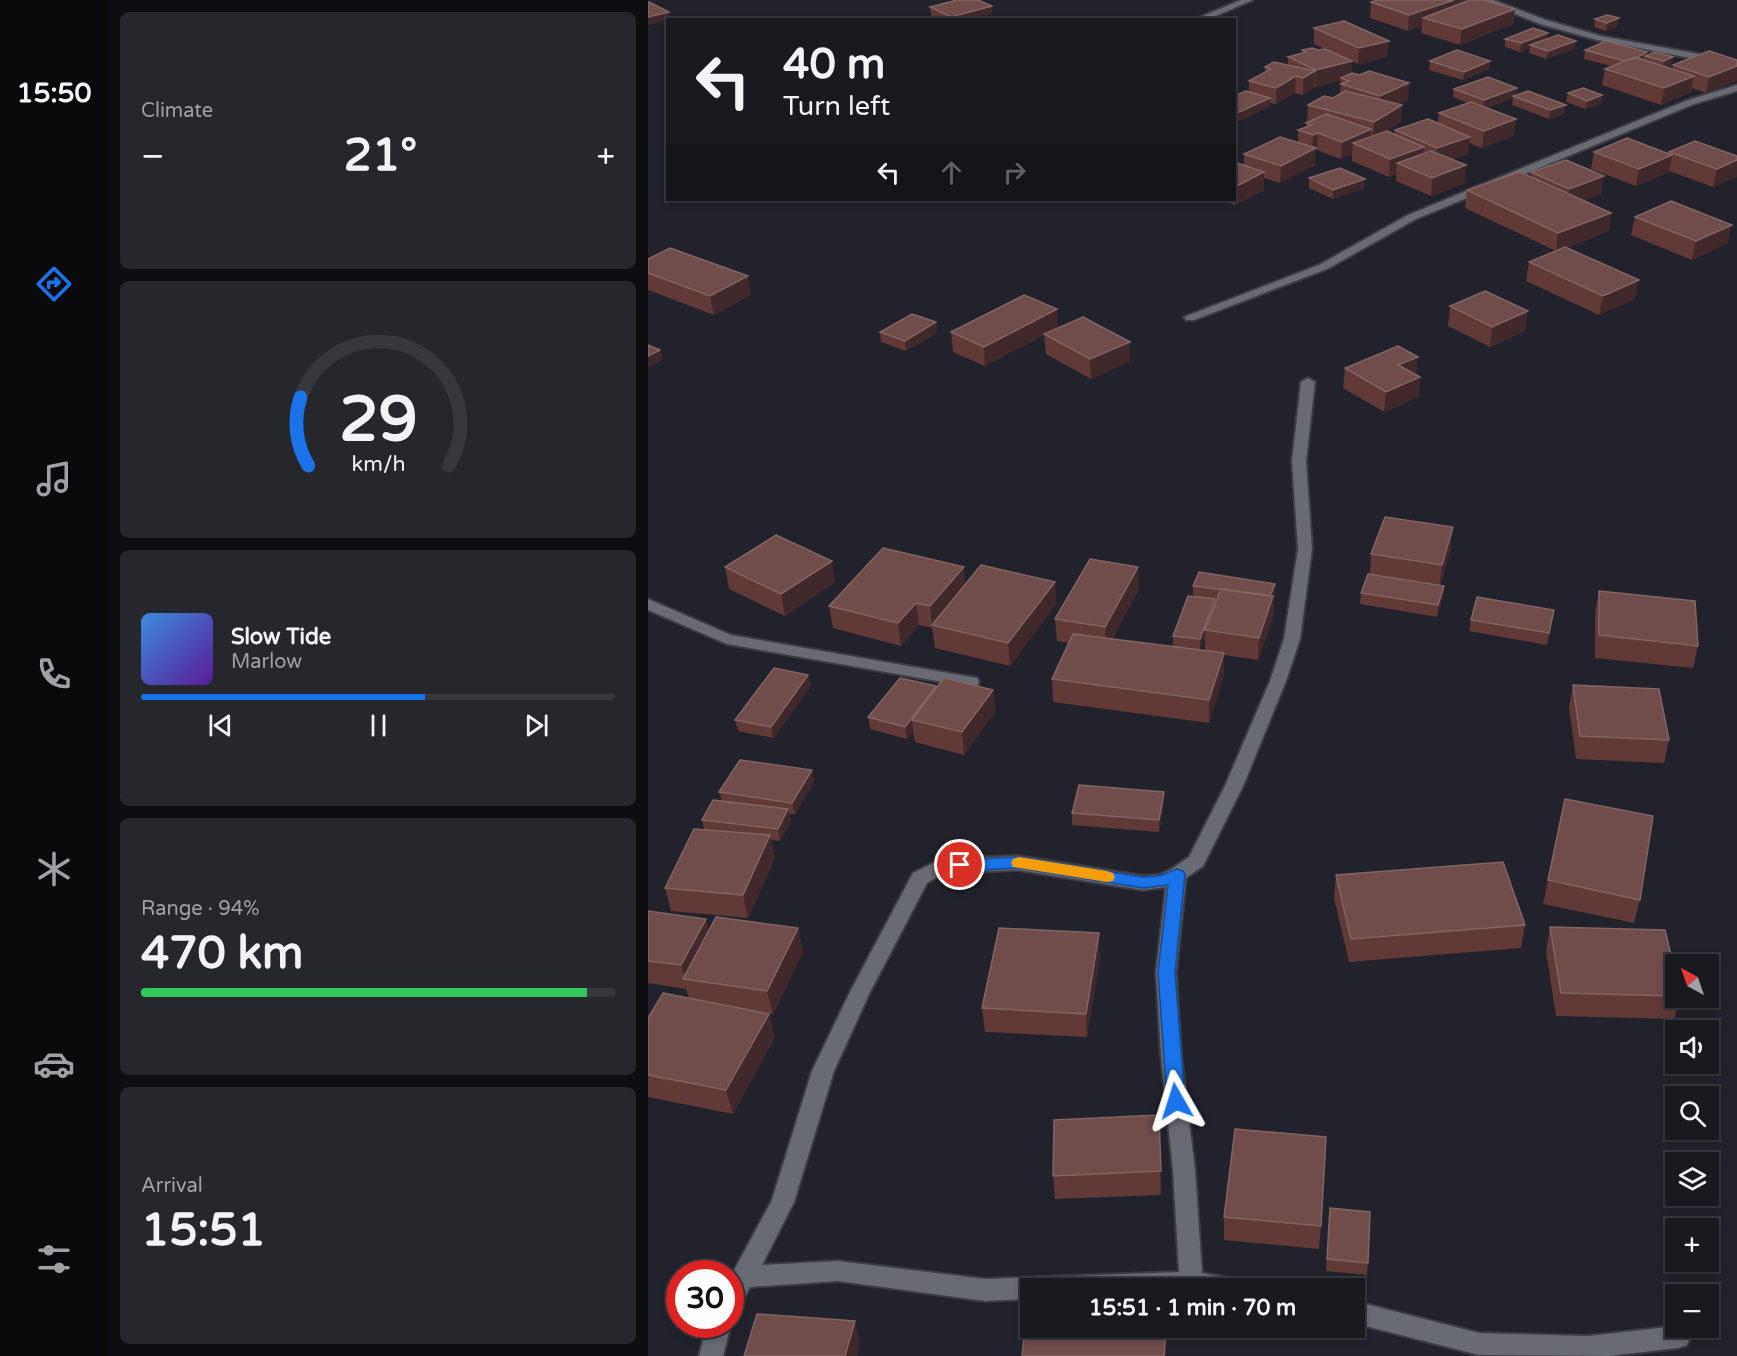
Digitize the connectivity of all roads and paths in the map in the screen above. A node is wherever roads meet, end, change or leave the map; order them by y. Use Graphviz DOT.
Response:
graph roads {
  1 [pos="1249,0"];
  2 [pos="1485,0"];
  3 [pos="1202,18"];
  4 [pos="1737,64"];
  5 [pos="1737,88"];
  6 [pos="1190,317"];
  7 [pos="1308,382"];
  8 [pos="648,604"];
  9 [pos="971,682"];
  10 [pos="1177,875"];
  11 [pos="744,1277"];
  12 [pos="1191,1278"];
  13 [pos="1020,1289"];
  14 [pos="1365,1315"];
  15 [pos="716,1338"];
  16 [pos="1669,1338"];
  17 [pos="711,1356"];
  1 -- 3 [label="street"];
  2 -- 4 [label="street"];
  5 -- 6 [label="street"];
  7 -- 10 [label="street"];
  8 -- 9 [label="street"];
  10 -- 11 [label="street"];
  10 -- 12 [label="street"];
  11 -- 13 [label="street"];
  14 -- 16 [label="street"];
  15 -- 17 [label="street"];
}
